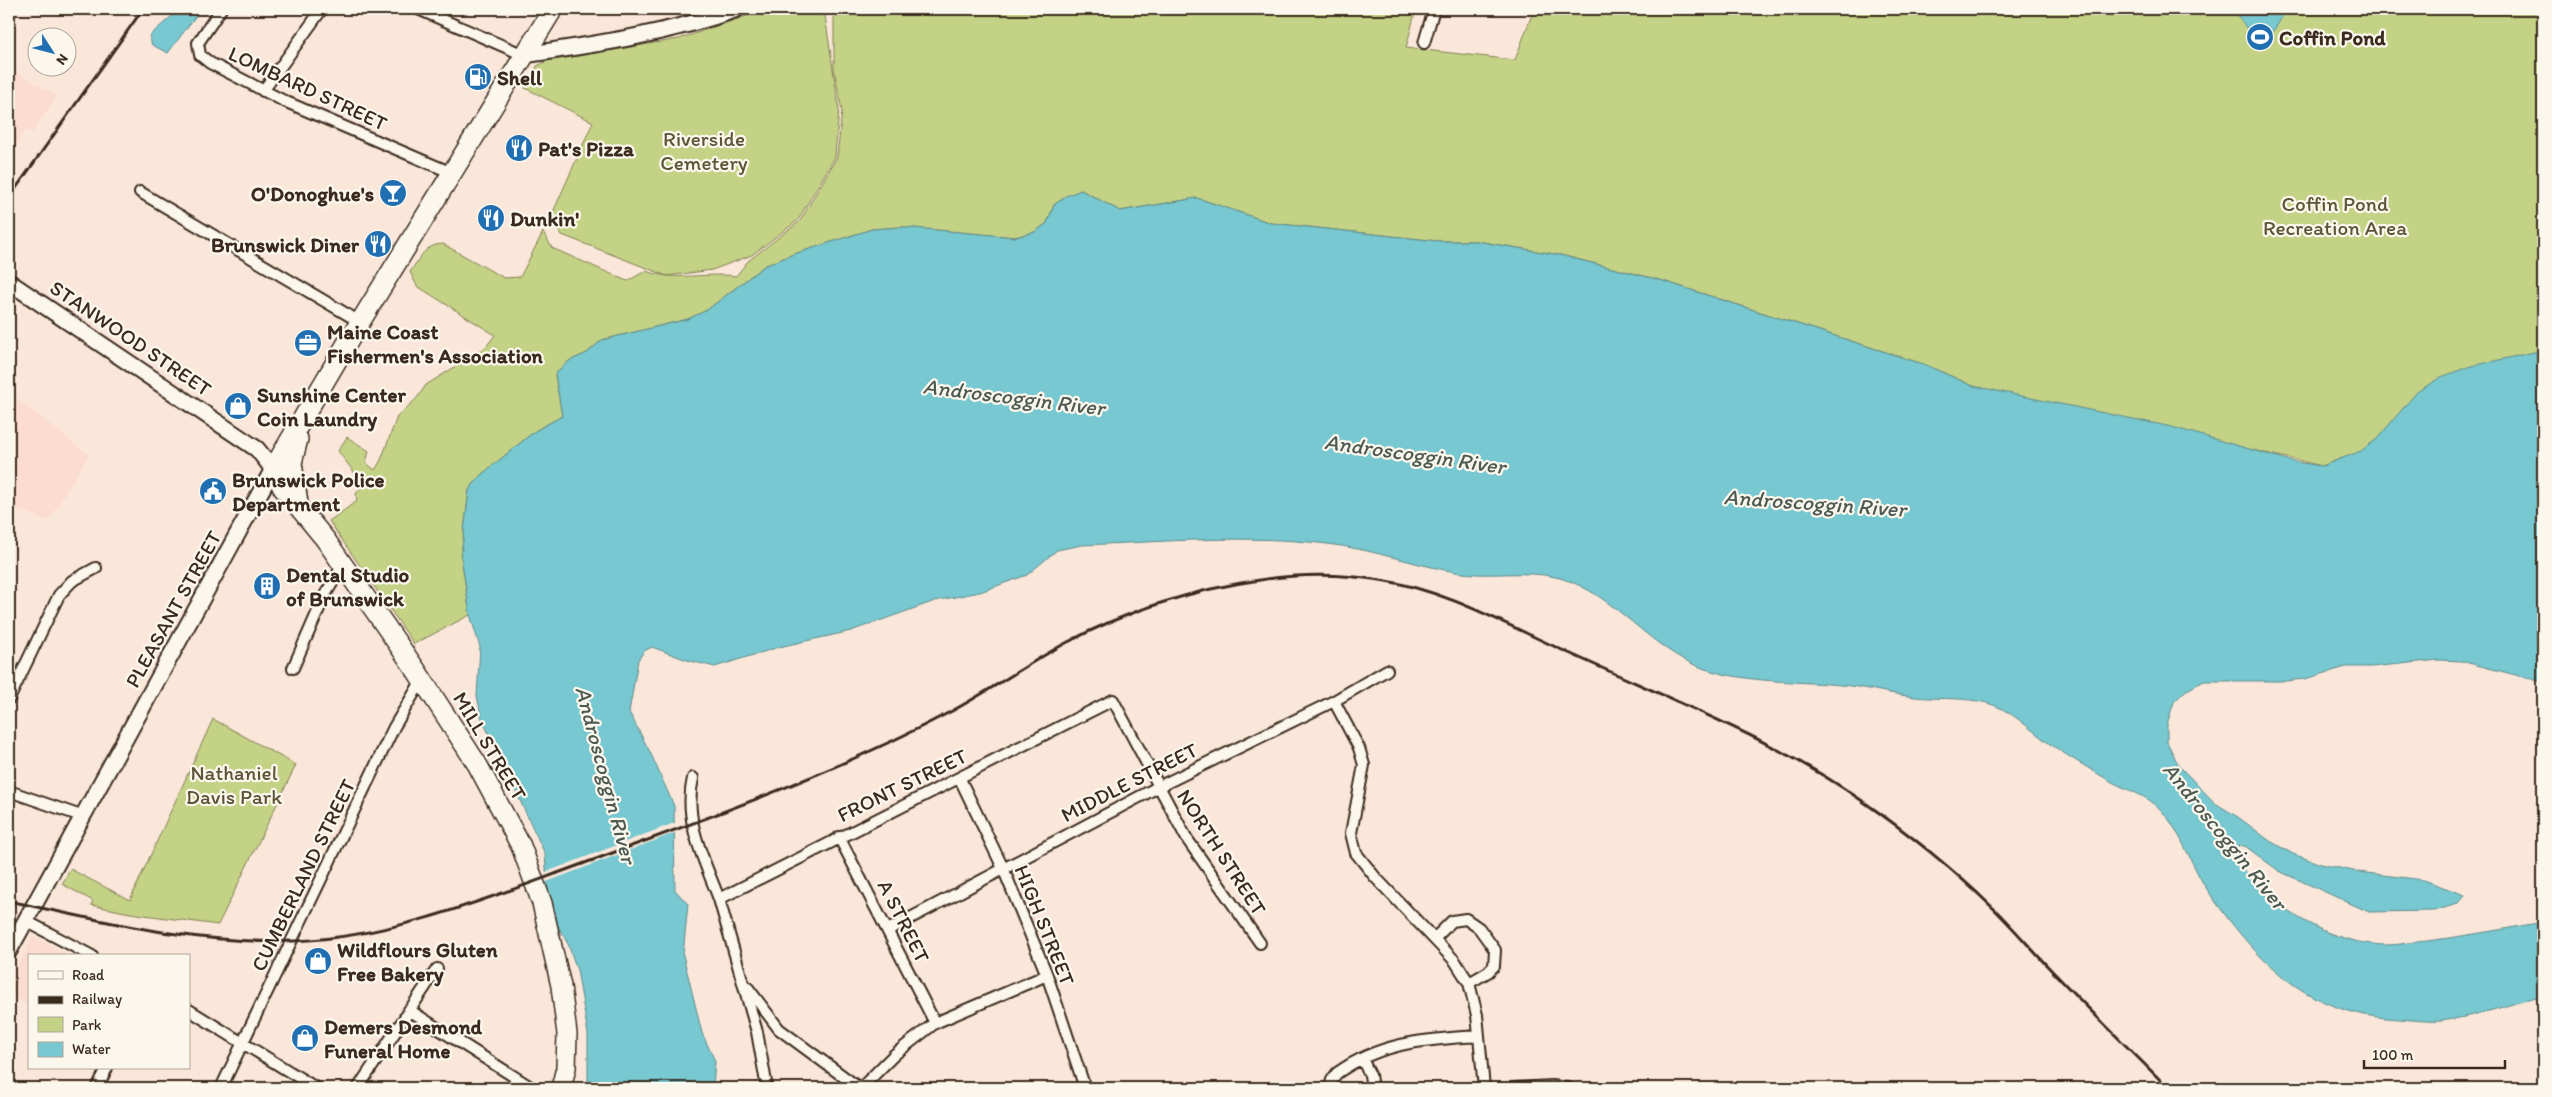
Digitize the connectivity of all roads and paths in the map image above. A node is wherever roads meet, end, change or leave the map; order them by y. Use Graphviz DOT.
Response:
graph roads {
  1 [pos="221,9"];
  2 [pos="322,9"];
  3 [pos="418,9"];
  4 [pos="553,9"];
  5 [pos="737,9"];
  6 [pos="1434,9"];
  7 [pos="1424,43"];
  8 [pos="524,55"];
  9 [pos="263,91"];
  10 [pos="452,173"];
  11 [pos="140,192"];
  12 [pos="9,282"];
  13 [pos="360,322"];
  14 [pos="305,414"];
  15 [pos="274,469"];
  16 [pos="299,506"];
  17 [pos="344,565"];
  18 [pos="96,568"];
  19 [pos="293,668"];
  20 [pos="1387,670"];
  21 [pos="422,680"];
  22 [pos="9,698"];
  23 [pos="1112,700"];
  24 [pos="1334,702"];
  25 [pos="693,778"];
  26 [pos="960,779"];
  27 [pos="1158,787"];
  28 [pos="9,791"];
  29 [pos="84,817"];
  30 [pos="839,837"];
  31 [pos="1003,868"];
  32 [pos="719,899"];
  33 [pos="26,921"];
  34 [pos="888,930"];
  35 [pos="1435,938"];
  36 [pos="1260,943"];
  37 [pos="9,952"];
  38 [pos="88,954"];
  39 [pos="437,968"];
  40 [pos="1047,975"];
  41 [pos="744,982"];
  42 [pos="1469,983"];
  43 [pos="409,1010"];
  44 [pos="190,1011"];
  45 [pos="935,1023"];
  46 [pos="1479,1036"];
  47 [pos="244,1042"];
  48 [pos="1362,1059"];
  49 [pos="106,1070"];
  50 [pos="97,1088"];
  51 [pos="221,1088"];
  52 [pos="316,1088"];
  53 [pos="358,1088"];
  54 [pos="532,1088"];
  55 [pos="561,1088"];
  56 [pos="767,1088"];
  57 [pos="860,1088"];
  58 [pos="1085,1088"];
  59 [pos="1330,1088"];
  60 [pos="1372,1088"];
  61 [pos="1484,1088"];
  62 [pos="1515,1088"];
  63 [pos="1568,1088"];
  1 -- 9 [label="street, LOMBARD STREET"];
  2 -- 9 [label="street"];
  3 -- 8 [label="street"];
  4 -- 8 [label="highway, PLEASANT STREET"];
  5 -- 8 [label="main road"];
  6 -- 7 [label="street"];
  8 -- 10 [label="highway, PLEASANT STREET"];
  9 -- 10 [label="street, LOMBARD STREET"];
  10 -- 13 [label="highway, PLEASANT STREET"];
  11 -- 13 [label="street"];
  12 -- 15 [label="main road, STANWOOD STREET"];
  13 -- 14 [label="highway, PLEASANT STREET"];
  14 -- 15 [label="highway, PLEASANT STREET"];
  14 -- 16 [label="highway"];
  15 -- 16 [label="highway, MILL STREET"];
  15 -- 29 [label="main road, PLEASANT STREET"];
  16 -- 17 [label="highway, MILL STREET"];
  17 -- 19 [label="street"];
  17 -- 21 [label="highway, MILL STREET"];
  18 -- 22 [label="street"];
  20 -- 24 [label="street, MIDDLE STREET"];
  21 -- 47 [label="street, CUMBERLAND STREET"];
  21 -- 55 [label="highway, MILL STREET"];
  23 -- 26 [label="street, FRONT STREET"];
  23 -- 27 [label="street, NORTH STREET"];
  24 -- 27 [label="street, MIDDLE STREET"];
  24 -- 35 [label="street"];
  25 -- 32 [label="street"];
  26 -- 30 [label="street, FRONT STREET"];
  26 -- 31 [label="street, HIGH STREET"];
  27 -- 31 [label="street, MIDDLE STREET"];
  27 -- 36 [label="street, NORTH STREET"];
  28 -- 29 [label="street"];
  29 -- 33 [label="main road, PLEASANT STREET"];
  30 -- 32 [label="street, FRONT STREET"];
  30 -- 34 [label="street, A STREET"];
  31 -- 34 [label="street, MIDDLE STREET"];
  31 -- 40 [label="street, HIGH STREET"];
  32 -- 41 [label="street"];
  33 -- 37 [label="main road, PLEASANT STREET"];
  33 -- 38 [label="street"];
  34 -- 45 [label="street, A STREET"];
  35 -- 42 [label="street"];
  35 -- 42 [label="street"];
  39 -- 43 [label="street"];
  40 -- 45 [label="street"];
  40 -- 58 [label="street, HIGH STREET"];
  41 -- 56 [label="street"];
  41 -- 57 [label="street"];
  42 -- 46 [label="street"];
  43 -- 53 [label="street"];
  43 -- 54 [label="street"];
  44 -- 47 [label="street"];
  45 -- 57 [label="street"];
  46 -- 48 [label="street"];
  46 -- 61 [label="street"];
  47 -- 51 [label="street, CUMBERLAND STREET"];
  47 -- 52 [label="street"];
  48 -- 59 [label="street"];
  48 -- 60 [label="street"];
  49 -- 50 [label="street"];
  62 -- 63 [label="street"];
}
